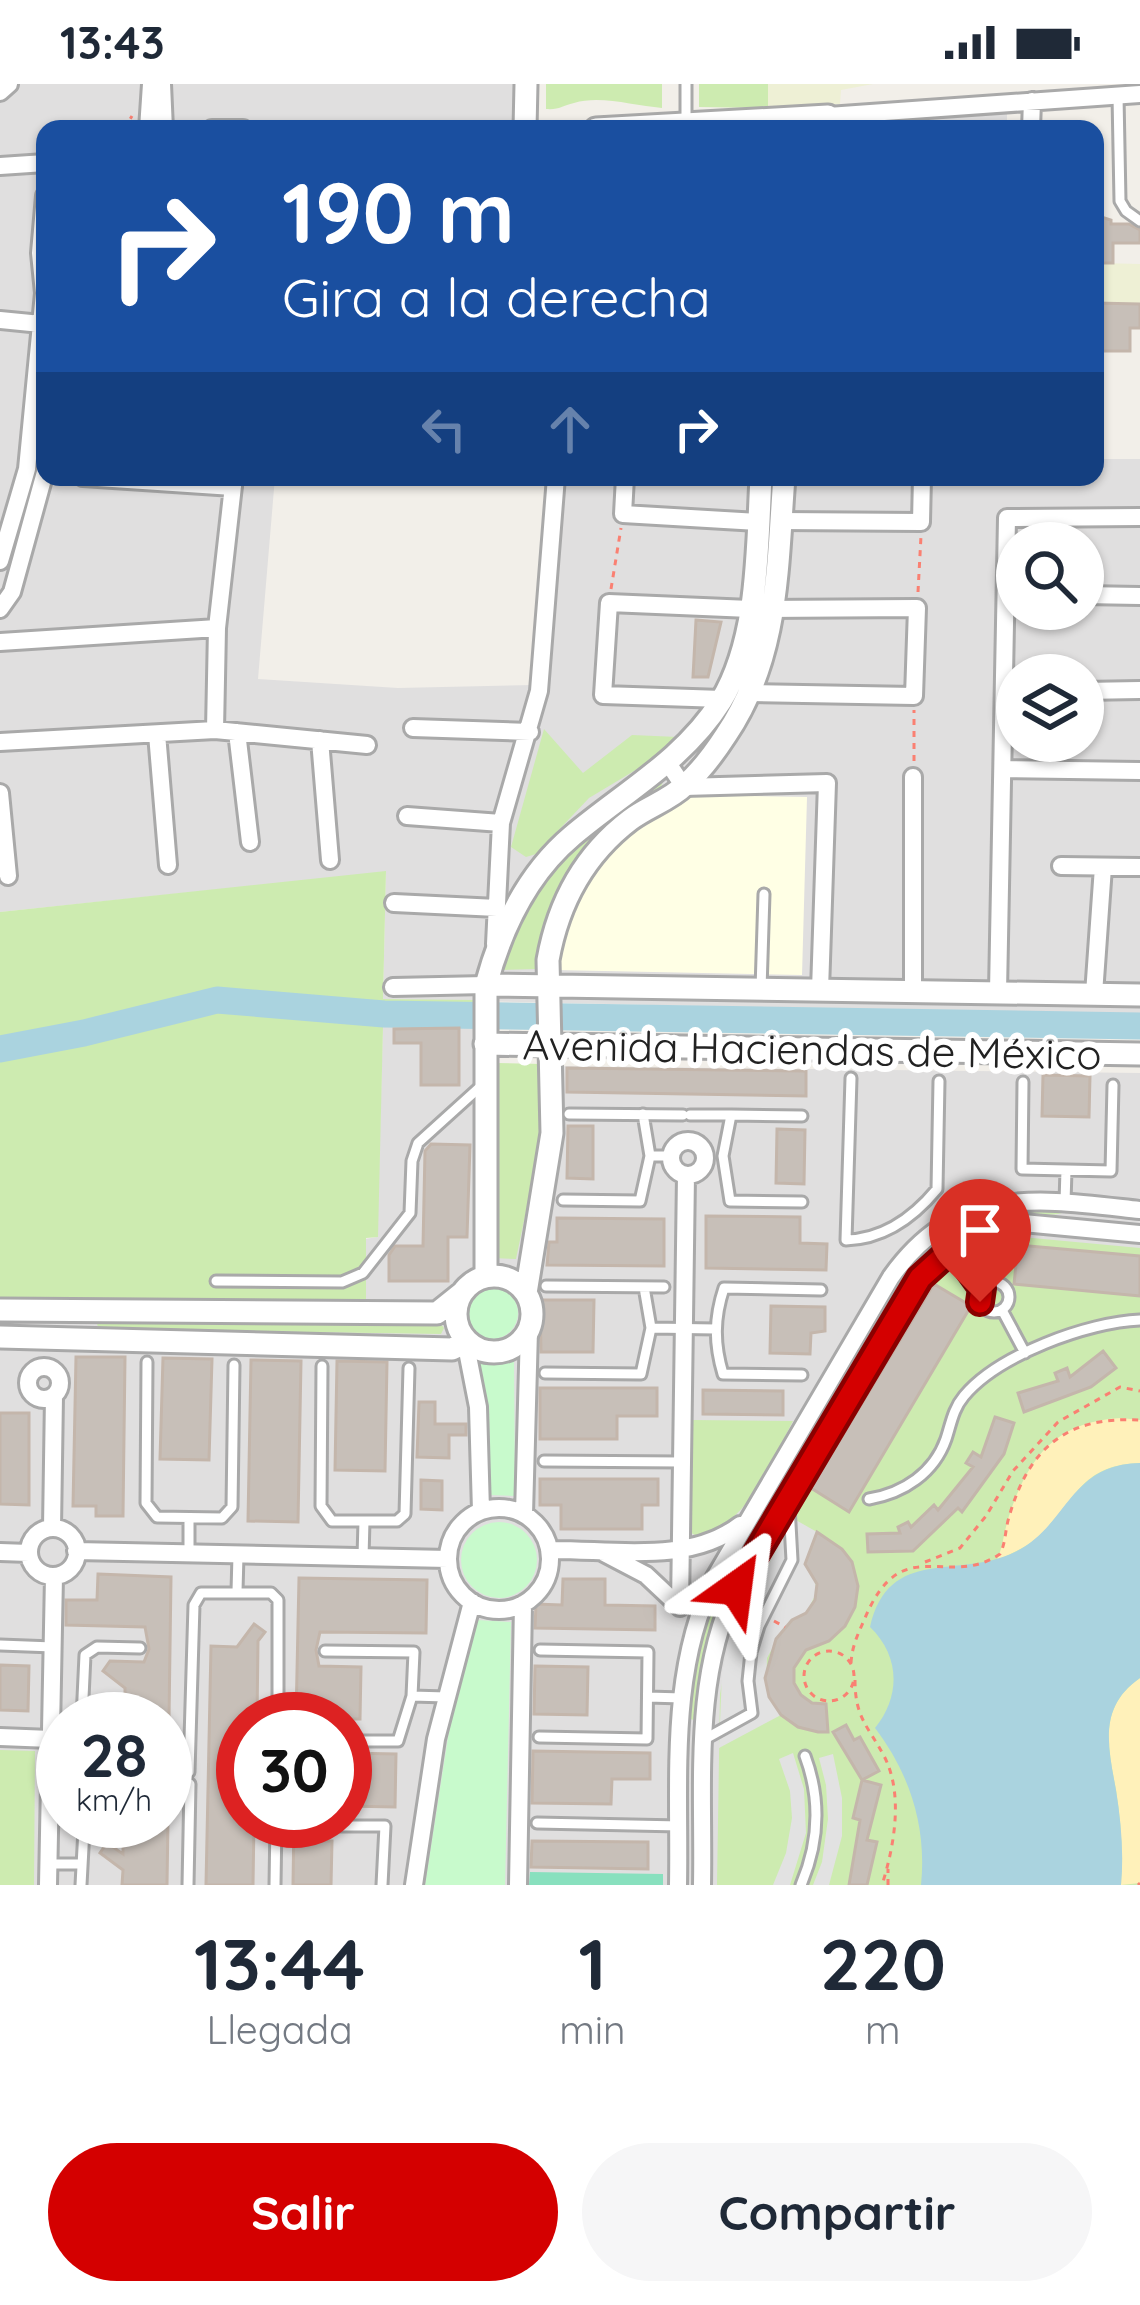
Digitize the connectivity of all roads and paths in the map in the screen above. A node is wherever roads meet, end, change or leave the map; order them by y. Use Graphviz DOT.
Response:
graph roads {
  1 [pos="9,84"];
  2 [pos="151,84"];
  3 [pos="162,84"];
  4 [pos="526,84"];
  5 [pos="686,84"];
  6 [pos="0,92"];
  7 [pos="1140,94"];
  8 [pos="1118,96"];
  9 [pos="1032,101"];
  10 [pos="149,120"];
  11 [pos="164,120"];
  12 [pos="525,120"];
  13 [pos="686,120"];
  14 [pos="847,120"];
  15 [pos="1031,120"];
  16 [pos="0,166"];
  17 [pos="36,167"];
  18 [pos="1140,221"];
  19 [pos="0,320"];
  20 [pos="36,323"];
  21 [pos="36,483"];
  22 [pos="37,486"];
  23 [pos="234,486"];
  24 [pos="555,486"];
  25 [pos="625,486"];
  26 [pos="763,486"];
  27 [pos="781,486"];
  28 [pos="922,486"];
  29 [pos="623,514"];
  30 [pos="1140,517"];
  31 [pos="769,521"];
  32 [pos="921,522"];
  33 [pos="1007,522"];
  34 [pos="0,561"];
  35 [pos="1104,595"];
  36 [pos="1140,596"];
  37 [pos="609,603"];
  38 [pos="774,607"];
  39 [pos="917,608"];
  40 [pos="0,609"];
  41 [pos="750,609"];
  42 [pos="217,628"];
  43 [pos="0,642"];
  44 [pos="1140,690"];
  45 [pos="1104,691"];
  46 [pos="751,693"];
  47 [pos="914,696"];
  48 [pos="722,699"];
  49 [pos="413,728"];
  50 [pos="215,730"];
  51 [pos="236,732"];
  52 [pos="530,732"];
  53 [pos="157,734"];
  54 [pos="320,740"];
  55 [pos="0,742"];
  56 [pos="367,745"];
  57 [pos="1006,762"];
  58 [pos="668,763"];
  59 [pos="1005,769"];
  60 [pos="1140,771"];
  61 [pos="914,777"];
  62 [pos="684,787"];
  63 [pos="0,793"];
  64 [pos="407,816"];
  65 [pos="501,823"];
  66 [pos="250,842"];
  67 [pos="330,860"];
  68 [pos="168,865"];
  69 [pos="1061,866"];
  70 [pos="1103,867"];
  71 [pos="1140,867"];
  72 [pos="8,876"];
  73 [pos="764,894"];
  74 [pos="394,903"];
  75 [pos="496,908"];
  76 [pos="495,953"];
  77 [pos="393,987"];
  78 [pos="761,989"];
  79 [pos="820,990"];
  80 [pos="486,991"];
  81 [pos="914,991"];
  82 [pos="549,992"];
  83 [pos="998,992"];
  84 [pos="1094,994"];
  85 [pos="1140,994"];
  86 [pos="550,1039"];
  87 [pos="485,1045"];
  88 [pos="1140,1054"];
  89 [pos="851,1078"];
  90 [pos="939,1081"];
  91 [pos="485,1082"];
  92 [pos="1023,1082"];
  93 [pos="1113,1085"];
  94 [pos="569,1114"];
  95 [pos="643,1114"];
  96 [pos="731,1115"];
  97 [pos="802,1116"];
  98 [pos="650,1156"];
  99 [pos="671,1156"];
  100 [pos="713,1156"];
  101 [pos="1066,1170"];
  102 [pos="686,1175"];
  103 [pos="563,1200"];
  104 [pos="802,1202"];
  105 [pos="1069,1202"];
  106 [pos="1140,1210"];
  107 [pos="903,1222"];
  108 [pos="1071,1227"];
  109 [pos="980,1234"];
  110 [pos="1140,1234"];
  111 [pos="922,1242"];
  112 [pos="953,1248"];
  113 [pos="486,1276"];
  114 [pos="216,1281"];
  115 [pos="996,1282"];
  116 [pos="644,1287"];
  117 [pos="664,1287"];
  118 [pos="982,1288"];
  119 [pos="536,1290"];
  120 [pos="821,1290"];
  121 [pos="462,1293"];
  122 [pos="0,1310"];
  123 [pos="1002,1310"];
  124 [pos="83,1312"];
  125 [pos="1140,1320"];
  126 [pos="651,1328"];
  127 [pos="682,1328"];
  128 [pos="716,1328"];
  129 [pos="529,1330"];
  130 [pos="0,1337"];
  131 [pos="83,1339"];
  132 [pos="469,1343"];
  133 [pos="1025,1353"];
  134 [pos="147,1363"];
  135 [pos="234,1365"];
  136 [pos="322,1366"];
  137 [pos="409,1368"];
  138 [pos="545,1372"];
  139 [pos="802,1375"];
  140 [pos="1140,1391"];
  141 [pos="54,1396"];
  142 [pos="1140,1420"];
  143 [pos="544,1461"];
  144 [pos="680,1462"];
  145 [pos="789,1498"];
  146 [pos="869,1499"];
  147 [pos="481,1511"];
  148 [pos="524,1514"];
  149 [pos="752,1514"];
  150 [pos="189,1518"];
  151 [pos="364,1521"];
  152 [pos="52,1528"];
  153 [pos="734,1544"];
  154 [pos="549,1550"];
  155 [pos="592,1550"];
  156 [pos="76,1551"];
  157 [pos="680,1551"];
  158 [pos="0,1552"];
  159 [pos="29,1553"];
  160 [pos="189,1554"];
  161 [pos="238,1555"];
  162 [pos="363,1557"];
  163 [pos="754,1557"];
  164 [pos="448,1559"];
  165 [pos="918,1565"];
  166 [pos="53,1576"];
  167 [pos="237,1592"];
  168 [pos="472,1602"];
  169 [pos="523,1604"];
  170 [pos="680,1607"];
  171 [pos="693,1629"];
  172 [pos="0,1646"];
  173 [pos="52,1647"];
  174 [pos="140,1648"];
  175 [pos="540,1650"];
  176 [pos="325,1651"];
  177 [pos="851,1663"];
  178 [pos="855,1680"];
  179 [pos="52,1690"];
  180 [pos="82,1690"];
  181 [pos="278,1692"];
  182 [pos="412,1696"];
  183 [pos="446,1697"];
  184 [pos="648,1697"];
  185 [pos="682,1698"];
  186 [pos="538,1737"];
  187 [pos="0,1738"];
  188 [pos="681,1738"];
  189 [pos="36,1739"];
  190 [pos="705,1739"];
  191 [pos="372,1741"];
  192 [pos="805,1756"];
  193 [pos="537,1823"];
  194 [pos="372,1826"];
  195 [pos="680,1826"];
  196 [pos="49,1848"];
  197 [pos="82,1848"];
  198 [pos="276,1848"];
  199 [pos="49,1864"];
  200 [pos="81,1864"];
  201 [pos="384,1870"];
  202 [pos="415,1878"];
  203 [pos="48,1885"];
  204 [pos="81,1885"];
  205 [pos="188,1885"];
  206 [pos="275,1885"];
  207 [pos="382,1885"];
  208 [pos="518,1885"];
  209 [pos="678,1885"];
  210 [pos="702,1885"];
  211 [pos="800,1885"];
  212 [pos="885,1885"];
  1 -- 6 [label="street"];
  2 -- 10 [label="street"];
  3 -- 11 [label="street"];
  4 -- 12 [label="street"];
  5 -- 13 [label="lane"];
  7 -- 8 [label="street"];
  8 -- 9 [label="street"];
  8 -- 18 [label="lane"];
  9 -- 14 [label="street"];
  9 -- 15 [label="street"];
  16 -- 17 [label="street"];
  19 -- 20 [label="street"];
  21 -- 34 [label="street"];
  22 -- 40 [label="street"];
  23 -- 42 [label="street"];
  24 -- 52 [label="street"];
  25 -- 29 [label="street"];
  26 -- 31 [label="street"];
  27 -- 31 [label="street"];
  28 -- 32 [label="street"];
  29 -- 31 [label="street"];
  29 -- 37 [label="path"];
  30 -- 33 [label="street"];
  31 -- 32 [label="street"];
  31 -- 38 [label="street"];
  31 -- 41 [label="street"];
  32 -- 39 [label="path"];
  35 -- 36 [label="street"];
  37 -- 41 [label="street"];
  37 -- 48 [label="street"];
  38 -- 39 [label="street"];
  38 -- 41 [label="street"];
  38 -- 46 [label="street"];
  39 -- 47 [label="street"];
  41 -- 48 [label="street"];
  42 -- 43 [label="street"];
  42 -- 50 [label="street"];
  44 -- 45 [label="street"];
  46 -- 47 [label="street"];
  46 -- 62 [label="street"];
  47 -- 61 [label="path"];
  48 -- 58 [label="street"];
  49 -- 52 [label="street"];
  50 -- 51 [label="street"];
  50 -- 53 [label="street"];
  51 -- 54 [label="street"];
  51 -- 66 [label="street"];
  52 -- 65 [label="street"];
  53 -- 55 [label="street"];
  53 -- 68 [label="street"];
  54 -- 56 [label="street"];
  54 -- 67 [label="street"];
  57 -- 59 [label="street"];
  58 -- 62 [label="street"];
  58 -- 76 [label="street"];
  59 -- 60 [label="street"];
  59 -- 83 [label="street"];
  61 -- 81 [label="street"];
  62 -- 79 [label="street"];
  62 -- 82 [label="street"];
  63 -- 72 [label="street"];
  64 -- 65 [label="street"];
  65 -- 75 [label="street"];
  69 -- 70 [label="street"];
  70 -- 71 [label="street"];
  70 -- 84 [label="street"];
  73 -- 78 [label="lane"];
  74 -- 75 [label="street"];
  75 -- 76 [label="street"];
  76 -- 80 [label="street"];
  77 -- 80 [label="street"];
  78 -- 79 [label="street, Avenida Haciendas de México"];
  78 -- 82 [label="street, Avenida Haciendas de México"];
  79 -- 81 [label="street, Avenida Haciendas de México"];
  80 -- 82 [label="street, Avenida Haciendas de México"];
  80 -- 87 [label="street"];
  81 -- 83 [label="street, Avenida Haciendas de México"];
  82 -- 86 [label="street"];
  83 -- 84 [label="street, Avenida Haciendas de México"];
  84 -- 85 [label="street, Avenida Haciendas de México"];
  86 -- 87 [label="street, Avenida Haciendas de México"];
  86 -- 88 [label="street, Avenida Haciendas de México"];
  86 -- 119 [label="street"];
  87 -- 91 [label="street"];
  89 -- 107 [label="lane"];
  90 -- 107 [label="lane"];
  91 -- 113 [label="street"];
  91 -- 114 [label="lane"];
  92 -- 101 [label="lane"];
  93 -- 101 [label="lane"];
  94 -- 95 [label="lane"];
  95 -- 96 [label="lane"];
  95 -- 98 [label="lane"];
  96 -- 97 [label="lane"];
  96 -- 100 [label="lane"];
  98 -- 99 [label="lane"];
  98 -- 103 [label="lane"];
  99 -- 100 [label="street"];
  99 -- 102 [label="street"];
  100 -- 102 [label="street"];
  100 -- 104 [label="lane"];
  101 -- 105 [label="lane"];
  102 -- 127 [label="street"];
  105 -- 106 [label="street"];
  105 -- 108 [label="street"];
  105 -- 111 [label="street"];
  107 -- 111 [label="lane"];
  108 -- 109 [label="street"];
  108 -- 110 [label="street"];
  109 -- 112 [label="street"];
  109 -- 115 [label="lane"];
  111 -- 149 [label="street"];
  112 -- 118 [label="lane"];
  112 -- 145 [label="street"];
  113 -- 119 [label="street"];
  113 -- 121 [label="street"];
  115 -- 118 [label="lane"];
  115 -- 123 [label="lane"];
  116 -- 117 [label="lane"];
  116 -- 119 [label="lane"];
  116 -- 126 [label="lane"];
  118 -- 123 [label="lane"];
  119 -- 129 [label="street"];
  120 -- 128 [label="lane"];
  121 -- 124 [label="street"];
  121 -- 132 [label="street"];
  122 -- 124 [label="street"];
  123 -- 133 [label="lane"];
  124 -- 131 [label="street"];
  125 -- 133 [label="lane"];
  126 -- 127 [label="lane"];
  126 -- 138 [label="lane"];
  127 -- 128 [label="lane"];
  127 -- 144 [label="street"];
  128 -- 139 [label="lane"];
  129 -- 132 [label="street"];
  129 -- 148 [label="street"];
  130 -- 131 [label="street"];
  131 -- 132 [label="street"];
  132 -- 147 [label="street"];
  133 -- 146 [label="lane"];
  134 -- 150 [label="lane"];
  135 -- 150 [label="lane"];
  136 -- 151 [label="lane"];
  137 -- 151 [label="lane"];
  140 -- 165 [label="path"];
  141 -- 152 [label="street"];
  142 -- 165 [label="path"];
  143 -- 144 [label="lane"];
  144 -- 157 [label="street"];
  145 -- 163 [label="street"];
  145 -- 190 [label="lane"];
  147 -- 148 [label="street"];
  147 -- 164 [label="street"];
  148 -- 154 [label="street"];
  149 -- 153 [label="street"];
  149 -- 157 [label="street"];
  150 -- 160 [label="lane"];
  151 -- 162 [label="lane"];
  152 -- 156 [label="street"];
  152 -- 159 [label="street"];
  153 -- 163 [label="street"];
  153 -- 171 [label="street"];
  154 -- 155 [label="street"];
  154 -- 169 [label="street"];
  155 -- 157 [label="street"];
  155 -- 170 [label="street"];
  156 -- 160 [label="street"];
  156 -- 166 [label="street"];
  157 -- 170 [label="street"];
  158 -- 159 [label="street"];
  159 -- 166 [label="street"];
  160 -- 161 [label="street"];
  161 -- 162 [label="street"];
  161 -- 167 [label="lane"];
  162 -- 164 [label="street"];
  163 -- 190 [label="street"];
  164 -- 168 [label="street"];
  165 -- 177 [label="path"];
  166 -- 173 [label="street"];
  167 -- 181 [label="lane"];
  167 -- 205 [label="lane"];
  168 -- 169 [label="street"];
  168 -- 183 [label="street"];
  169 -- 208 [label="street"];
  170 -- 171 [label="street"];
  171 -- 185 [label="street"];
  172 -- 173 [label="lane"];
  173 -- 179 [label="street"];
  174 -- 180 [label="lane"];
  175 -- 184 [label="lane"];
  176 -- 182 [label="lane"];
  177 -- 178 [label="path"];
  177 -- 178 [label="path"];
  178 -- 212 [label="path"];
  179 -- 180 [label="lane"];
  182 -- 183 [label="lane"];
  182 -- 191 [label="lane"];
  183 -- 202 [label="street"];
  184 -- 185 [label="lane"];
  184 -- 186 [label="lane"];
  185 -- 188 [label="street"];
  187 -- 189 [label="street"];
  188 -- 190 [label="street"];
  188 -- 195 [label="street"];
  190 -- 210 [label="street"];
  192 -- 211 [label="lane"];
  193 -- 195 [label="lane"];
  194 -- 201 [label="lane"];
  195 -- 209 [label="street"];
  196 -- 199 [label="street"];
  197 -- 200 [label="lane"];
  198 -- 206 [label="lane"];
  199 -- 200 [label="lane"];
  199 -- 203 [label="street"];
  200 -- 204 [label="lane"];
  201 -- 202 [label="lane"];
  201 -- 207 [label="lane"];
}
